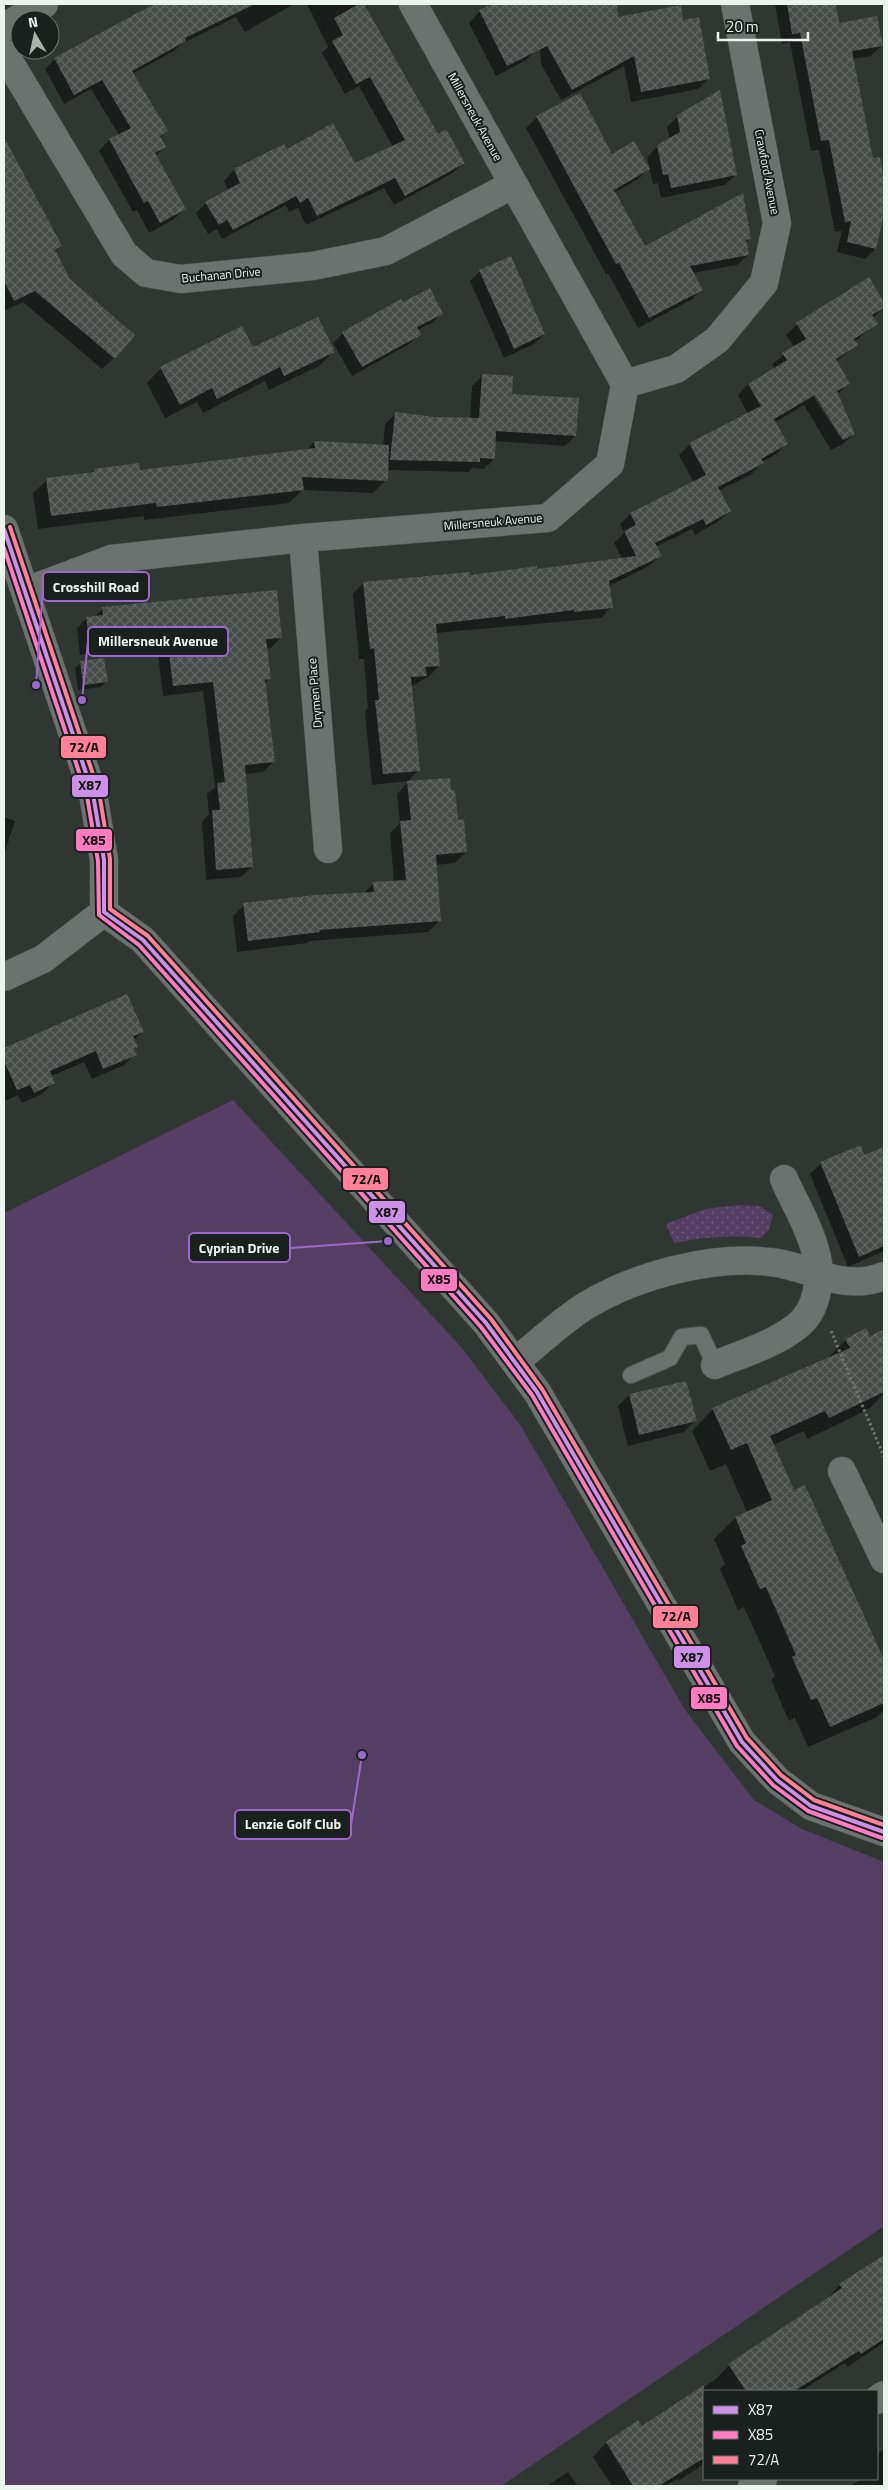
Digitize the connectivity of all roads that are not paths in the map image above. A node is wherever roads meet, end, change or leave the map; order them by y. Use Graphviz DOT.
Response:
graph roads {
  1 [pos="44,4"];
  2 [pos="413,4"];
  3 [pos="735,4"];
  4 [pos="4,27"];
  5 [pos="4,52"];
  6 [pos="512,185"];
  7 [pos="624,384"];
  8 [pos="4,529"];
  9 [pos="303,538"];
  10 [pos="26,591"];
  11 [pos="328,849"];
  12 [pos="104,912"];
  13 [pos="4,977"];
  14 [pos="784,1180"];
  15 [pos="819,1276"];
  16 [pos="884,1276"];
  17 [pos="516,1361"];
  18 [pos="715,1365"];
  19 [pos="631,1374"];
  20 [pos="842,1471"];
  21 [pos="884,1559"];
  22 [pos="884,1832"];
  1 -- 4 [label="street"];
  2 -- 6 [label="street, Millersneuk Avenue"];
  3 -- 7 [label="street, Crawford Avenue"];
  5 -- 6 [label="street, Buchanan Drive"];
  6 -- 7 [label="street, Millersneuk Avenue"];
  7 -- 9 [label="street, Millersneuk Avenue"];
  8 -- 10 [label="street"];
  9 -- 10 [label="street, Millersneuk Avenue"];
  9 -- 11 [label="street, Drymen Place"];
  10 -- 12 [label="street"];
  12 -- 13 [label="street"];
  12 -- 17 [label="street"];
  14 -- 15 [label="street"];
  15 -- 16 [label="street"];
  15 -- 17 [label="street"];
  15 -- 18 [label="street"];
  17 -- 22 [label="street"];
  18 -- 19 [label="lane"];
  20 -- 21 [label="street"];
}
